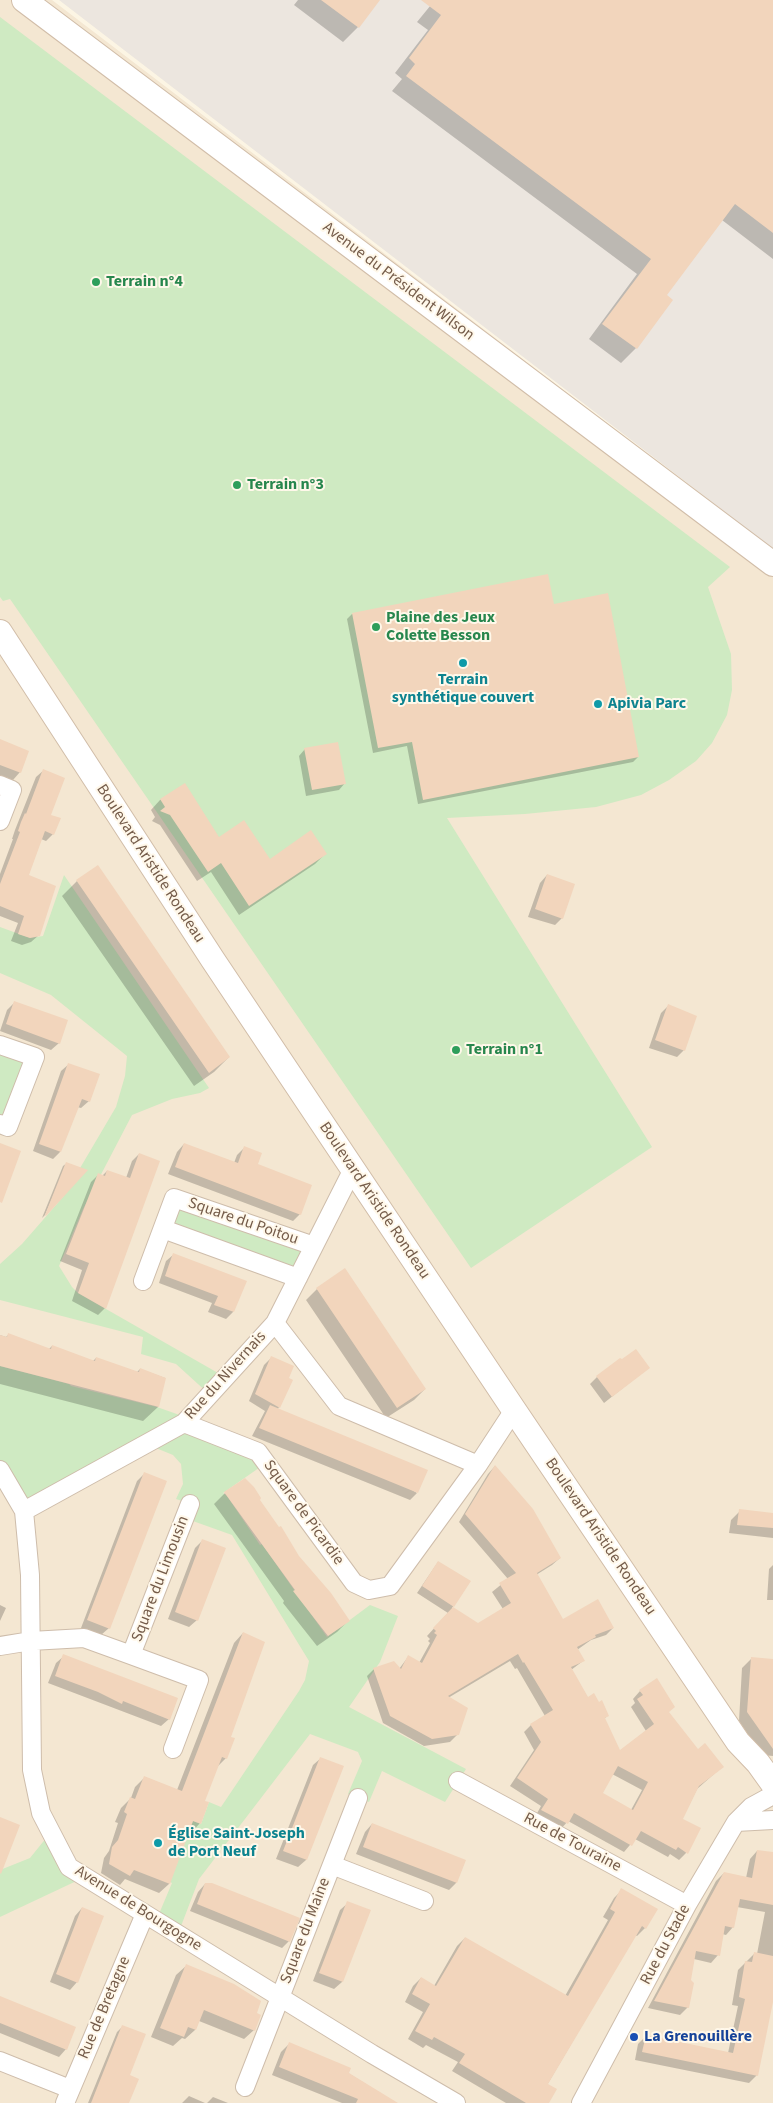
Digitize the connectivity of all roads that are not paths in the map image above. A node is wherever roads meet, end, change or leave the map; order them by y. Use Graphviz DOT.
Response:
graph roads {
  1 [pos="24,0"];
  2 [pos="773,564"];
  3 [pos="0,632"];
  4 [pos="0,785"];
  5 [pos="0,821"];
  6 [pos="0,1045"];
  7 [pos="0,1124"];
  8 [pos="353,1169"];
  9 [pos="162,1228"];
  10 [pos="314,1246"];
  11 [pos="298,1278"];
  12 [pos="143,1281"];
  13 [pos="275,1324"];
  14 [pos="514,1410"];
  15 [pos="184,1423"];
  16 [pos="478,1465"];
  17 [pos="0,1470"];
  18 [pos="190,1504"];
  19 [pos="24,1511"];
  20 [pos="31,1641"];
  21 [pos="0,1646"];
  22 [pos="132,1655"];
  23 [pos="173,1749"];
  24 [pos="766,1765"];
  25 [pos="458,1781"];
  26 [pos="773,1784"];
  27 [pos="773,1796"];
  28 [pos="358,1798"];
  29 [pos="773,1820"];
  30 [pos="736,1822"];
  31 [pos="332,1865"];
  32 [pos="424,1901"];
  33 [pos="687,1906"];
  34 [pos="145,1914"];
  35 [pos="281,1996"];
  36 [pos="0,2061"];
  37 [pos="245,2087"];
  38 [pos="68,2096"];
  39 [pos="456,2103"];
  40 [pos="581,2103"];
  1 -- 2 [label="street, Avenue du Président Wilson"];
  3 -- 8 [label="street, Boulevard Aristide Rondeau"];
  4 -- 5 [label="street"];
  6 -- 7 [label="street"];
  8 -- 10 [label="street, Rue du Nivernais"];
  8 -- 14 [label="street, Boulevard Aristide Rondeau"];
  9 -- 10 [label="street, Square du Poitou"];
  9 -- 11 [label="street, Square du Poitou"];
  9 -- 12 [label="street, Square du Poitou"];
  10 -- 11 [label="street, Rue du Nivernais"];
  11 -- 13 [label="street, Rue du Nivernais"];
  13 -- 15 [label="street, Rue du Nivernais"];
  13 -- 16 [label="street"];
  14 -- 16 [label="street"];
  14 -- 24 [label="street, Boulevard Aristide Rondeau"];
  15 -- 16 [label="street, Square de Picardie"];
  15 -- 19 [label="street, Rue du Nivernais"];
  17 -- 19 [label="street, Avenue de Bourgogne"];
  18 -- 22 [label="street, Square du Limousin"];
  19 -- 20 [label="street, Avenue de Bourgogne"];
  20 -- 21 [label="street, Square du Limousin"];
  20 -- 22 [label="street, Square du Limousin"];
  20 -- 34 [label="street, Avenue de Bourgogne"];
  22 -- 23 [label="street, Square du Limousin"];
  24 -- 26 [label="street, Boulevard Aristide Rondeau"];
  25 -- 33 [label="street, Rue de Touraine"];
  27 -- 30 [label="street, Rue du Stade"];
  28 -- 31 [label="street, Square du Maine"];
  29 -- 30 [label="street"];
  30 -- 33 [label="street, Rue du Stade"];
  31 -- 32 [label="street, Square du Maine"];
  31 -- 35 [label="street, Square du Maine"];
  33 -- 40 [label="street, Rue du Stade"];
  34 -- 35 [label="street, Avenue de Bourgogne"];
  34 -- 38 [label="street, Rue de Bretagne"];
  35 -- 37 [label="street, Square du Maine"];
  35 -- 39 [label="street, Avenue de Bourgogne"];
  36 -- 38 [label="street"];
}
